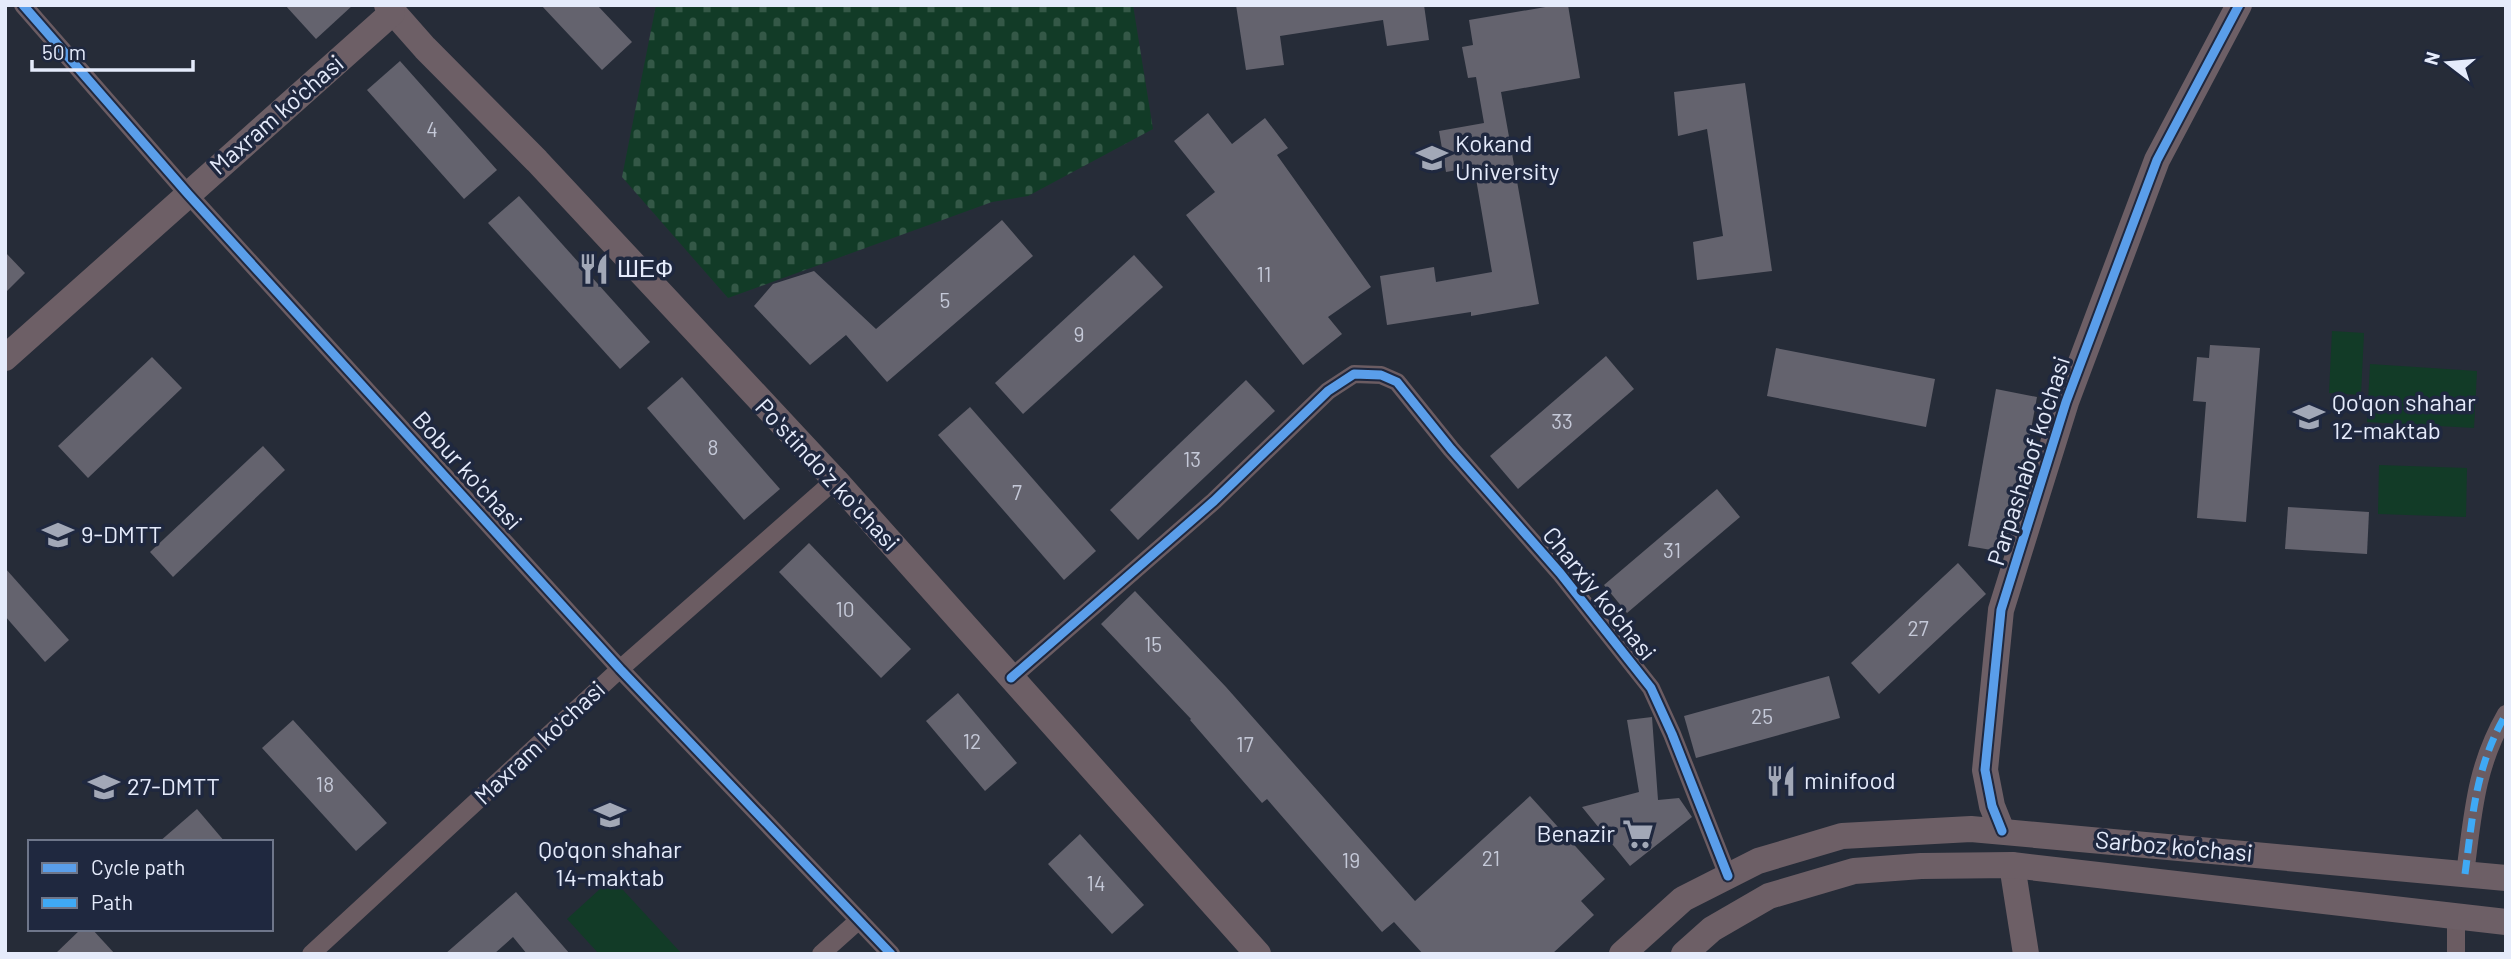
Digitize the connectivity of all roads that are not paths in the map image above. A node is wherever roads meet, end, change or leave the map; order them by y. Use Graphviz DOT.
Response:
graph roads {
  1 [pos="23,5"];
  2 [pos="2239,5"];
  3 [pos="389,9"];
  4 [pos="188,194"];
  5 [pos="5,358"];
  6 [pos="835,480"];
  7 [pos="620,669"];
  8 [pos="1011,678"];
  9 [pos="2506,714"];
  10 [pos="2002,831"];
  11 [pos="2011,865"];
  12 [pos="2465,874"];
  13 [pos="1728,876"];
  14 [pos="2506,878"];
  15 [pos="2456,917"];
  16 [pos="859,920"];
  17 [pos="2506,922"];
  18 [pos="311,954"];
  19 [pos="821,954"];
  20 [pos="891,954"];
  21 [pos="1258,954"];
  22 [pos="1622,954"];
  23 [pos="1684,954"];
  24 [pos="2026,954"];
  25 [pos="2456,954"];
  1 -- 4 [label="street, Bobur ko'chasi"];
  2 -- 10 [label="main road, Parpashabof ko'chasi"];
  3 -- 4 [label="main road, Maxram ko'chasi"];
  3 -- 6 [label="main road, Poʻstindoʻz koʻchasi"];
  4 -- 5 [label="main road, Maxram ko'chasi"];
  4 -- 7 [label="street, Bobur ko'chasi"];
  6 -- 7 [label="street, Maxram ko'chasi"];
  6 -- 8 [label="main road, Poʻstindoʻz koʻchasi"];
  7 -- 16 [label="street, Bobur ko'chasi"];
  7 -- 18 [label="street, Maxram ko'chasi"];
  8 -- 13 [label="street, Charxiy ko'chasi"];
  8 -- 21 [label="main road, Poʻstindoʻz koʻchasi"];
  9 -- 12 [label="street"];
  10 -- 12 [label="main road, Sarboz ko'chasi"];
  10 -- 13 [label="main road, Sarboz ko'chasi"];
  11 -- 15 [label="main road, Sarboz ko'chasi"];
  11 -- 23 [label="main road, Sarboz ko'chasi"];
  11 -- 24 [label="main road"];
  12 -- 14 [label="main road, Sarboz ko'chasi"];
  13 -- 22 [label="main road, Sarboz ko'chasi"];
  15 -- 17 [label="main road, Sarboz ko'chasi"];
  15 -- 25 [label="street"];
  16 -- 19 [label="street"];
  16 -- 20 [label="street, Bobur ko'chasi"];
}
